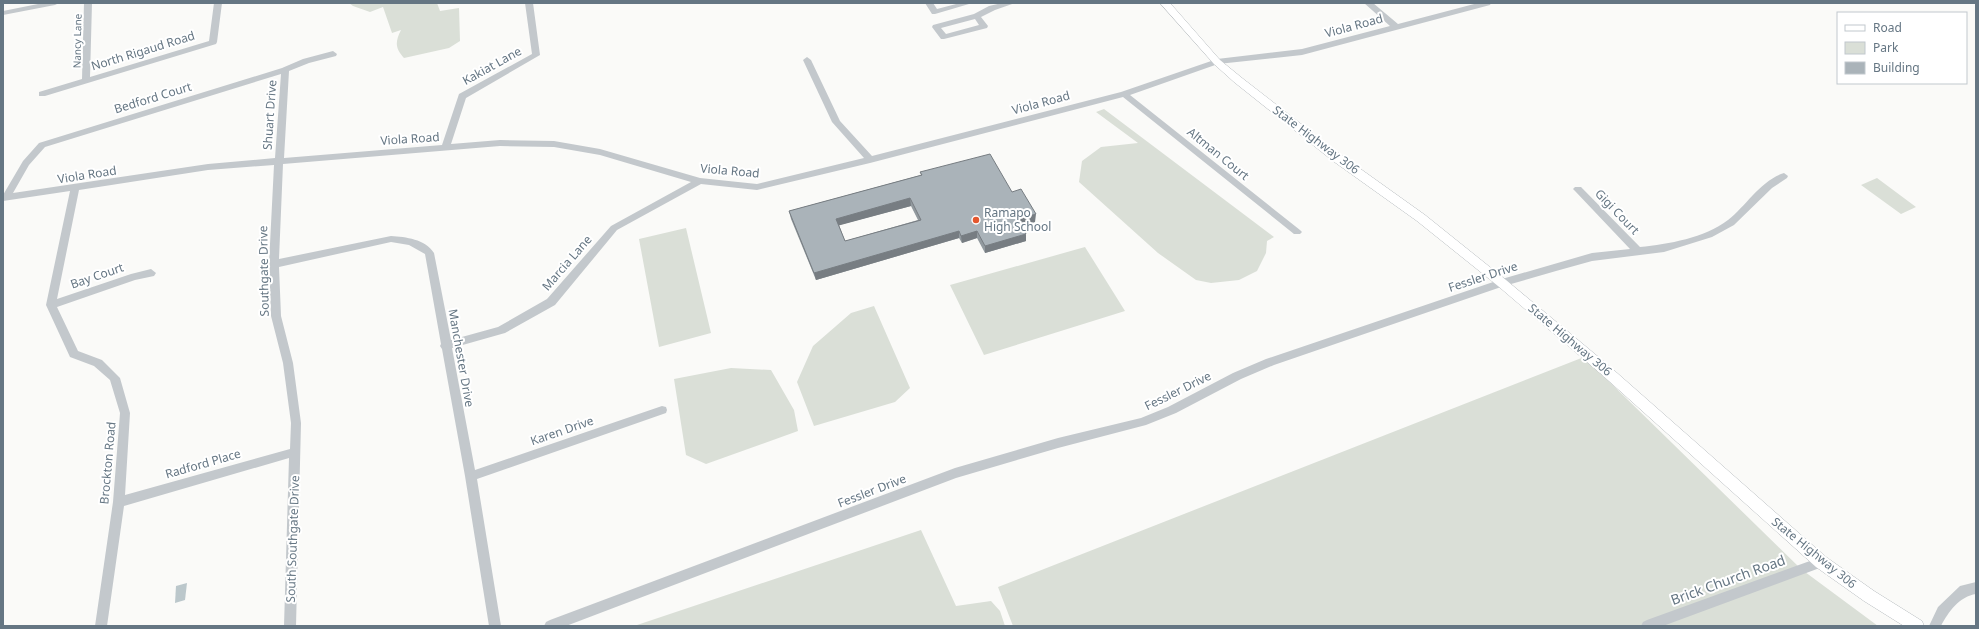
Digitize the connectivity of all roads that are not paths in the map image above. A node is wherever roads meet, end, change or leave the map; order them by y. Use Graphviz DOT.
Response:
graph roads {
  1 [pos="55,3"];
  2 [pos="88,3"];
  3 [pos="218,3"];
  4 [pos="529,3"];
  5 [pos="929,3"];
  6 [pos="965,3"];
  7 [pos="1011,3"];
  8 [pos="1165,3"];
  9 [pos="1368,3"];
  10 [pos="1487,3"];
  11 [pos="3,13"];
  12 [pos="976,16"];
  13 [pos="1396,27"];
  14 [pos="333,54"];
  15 [pos="807,60"];
  16 [pos="1217,62"];
  17 [pos="286,70"];
  18 [pos="86,80"];
  19 [pos="42,94"];
  20 [pos="1124,94"];
  21 [pos="445,148"];
  22 [pos="870,160"];
  23 [pos="279,161"];
  24 [pos="1784,176"];
  25 [pos="700,182"];
  26 [pos="75,189"];
  27 [pos="1578,189"];
  28 [pos="4,198"];
  29 [pos="1297,232"];
  30 [pos="1638,251"];
  31 [pos="274,264"];
  32 [pos="151,273"];
  33 [pos="1502,283"];
  34 [pos="51,306"];
  35 [pos="445,346"];
  36 [pos="662,410"];
  37 [pos="295,452"];
  38 [pos="471,476"];
  39 [pos="119,502"];
  40 [pos="1821,562"];
  41 [pos="1976,588"];
  42 [pos="100,626"];
  43 [pos="290,626"];
  44 [pos="495,626"];
  45 [pos="550,626"];
  46 [pos="1646,626"];
  47 [pos="1917,626"];
  48 [pos="1934,626"];
  1 -- 11 [label="street"];
  2 -- 18 [label="street, Nancy Lane"];
  3 -- 18 [label="street, North Rigaud Road"];
  4 -- 21 [label="street, Kakiat Lane"];
  5 -- 6 [label="street"];
  6 -- 12 [label="street"];
  7 -- 12 [label="street"];
  8 -- 16 [label="main road, State Highway 306"];
  9 -- 13 [label="street"];
  10 -- 13 [label="street, Viola Road"];
  12 -- 12 [label="street"];
  13 -- 16 [label="street, Viola Road"];
  14 -- 17 [label="street, Bedford Court"];
  15 -- 22 [label="street"];
  16 -- 20 [label="street, Viola Road"];
  16 -- 33 [label="main road, State Highway 306"];
  17 -- 23 [label="street, Shuart Drive"];
  17 -- 28 [label="street, Bedford Court"];
  18 -- 19 [label="street, North Rigaud Road"];
  20 -- 22 [label="street, Viola Road"];
  20 -- 29 [label="street, Altman Court"];
  21 -- 23 [label="street, Viola Road"];
  21 -- 25 [label="street, Viola Road"];
  22 -- 25 [label="street, Viola Road"];
  23 -- 26 [label="street, Viola Road"];
  23 -- 31 [label="street, Southgate Drive"];
  24 -- 30 [label="street, Fessler Drive"];
  25 -- 35 [label="street, Marcia Lane"];
  26 -- 28 [label="street, Viola Road"];
  26 -- 34 [label="street"];
  27 -- 30 [label="street, Gigi Court"];
  30 -- 33 [label="street, Fessler Drive"];
  31 -- 35 [label="street, Manchester Drive"];
  31 -- 37 [label="street, Southgate Drive"];
  32 -- 34 [label="street, Bay Court"];
  33 -- 40 [label="main road, State Highway 306"];
  33 -- 45 [label="street, Fessler Drive"];
  34 -- 39 [label="street, Brockton Road"];
  35 -- 38 [label="street, Manchester Drive"];
  36 -- 38 [label="street, Karen Drive"];
  37 -- 39 [label="street, Radford Place"];
  37 -- 43 [label="street, South Southgate Drive"];
  38 -- 44 [label="street, Manchester Drive"];
  39 -- 42 [label="street, Brockton Road"];
  40 -- 46 [label="street, Brick Church Road"];
  40 -- 47 [label="main road, State Highway 306"];
  41 -- 48 [label="street"];
}
